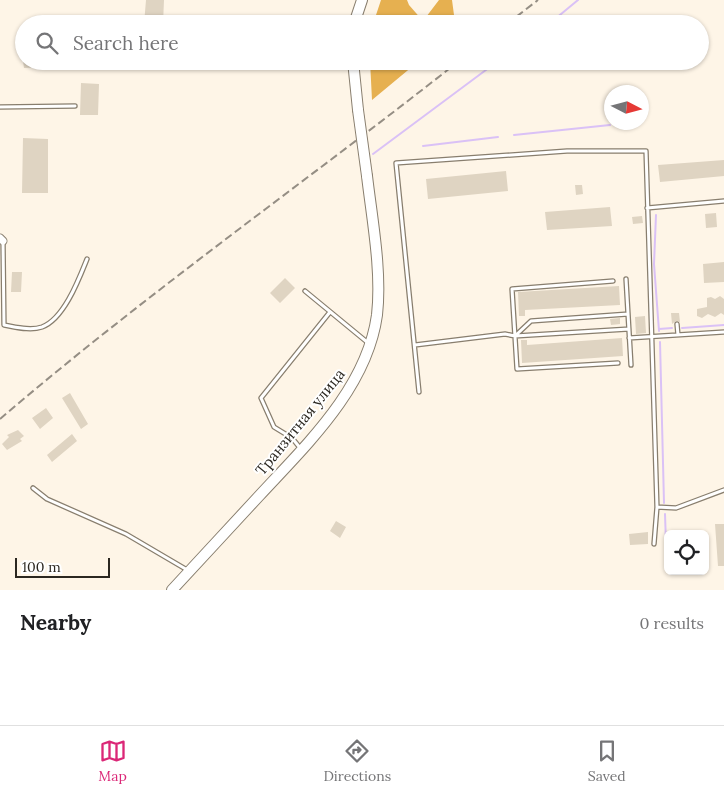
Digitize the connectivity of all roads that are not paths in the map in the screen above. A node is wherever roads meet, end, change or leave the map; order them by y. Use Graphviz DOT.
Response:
graph roads {
  1 [pos="362,0"];
  2 [pos="357,15"];
  3 [pos="354,70"];
  4 [pos="0,106"];
  5 [pos="75,106"];
  6 [pos="724,200"];
  7 [pos="647,208"];
  8 [pos="1,240"];
  9 [pos="87,260"];
  10 [pos="626,279"];
  11 [pos="613,281"];
  12 [pos="305,291"];
  13 [pos="330,312"];
  14 [pos="628,314"];
  15 [pos="677,324"];
  16 [pos="629,329"];
  17 [pos="724,332"];
  18 [pos="678,335"];
  19 [pos="515,336"];
  20 [pos="652,337"];
  21 [pos="629,338"];
  22 [pos="370,344"];
  23 [pos="415,345"];
  24 [pos="618,363"];
  25 [pos="631,365"];
  26 [pos="419,392"];
  27 [pos="301,449"];
  28 [pos="34,488"];
  29 [pos="724,490"];
  30 [pos="657,507"];
  31 [pos="654,544"];
  32 [pos="190,571"];
  33 [pos="172,590"];
  1 -- 2 [label="main road"];
  3 -- 22 [label="main road, Транзитная улица, bridge"];
  4 -- 5 [label="lane"];
  6 -- 7 [label="lane"];
  7 -- 20 [label="lane"];
  7 -- 23 [label="lane"];
  8 -- 9 [label="lane"];
  10 -- 14 [label="lane"];
  11 -- 19 [label="lane"];
  12 -- 13 [label="lane"];
  13 -- 22 [label="lane"];
  13 -- 27 [label="lane"];
  14 -- 16 [label="lane"];
  14 -- 19 [label="lane"];
  15 -- 18 [label="lane"];
  16 -- 19 [label="lane"];
  16 -- 21 [label="lane"];
  17 -- 18 [label="lane"];
  18 -- 20 [label="lane"];
  19 -- 23 [label="lane"];
  19 -- 24 [label="lane"];
  20 -- 21 [label="lane"];
  20 -- 30 [label="lane"];
  21 -- 25 [label="lane"];
  22 -- 27 [label="main road, Транзитная улица"];
  23 -- 26 [label="lane"];
  27 -- 32 [label="main road, Транзитная улица"];
  28 -- 32 [label="lane"];
  29 -- 30 [label="lane"];
  30 -- 31 [label="lane"];
  32 -- 33 [label="main road, Транзитная улица"];
}
